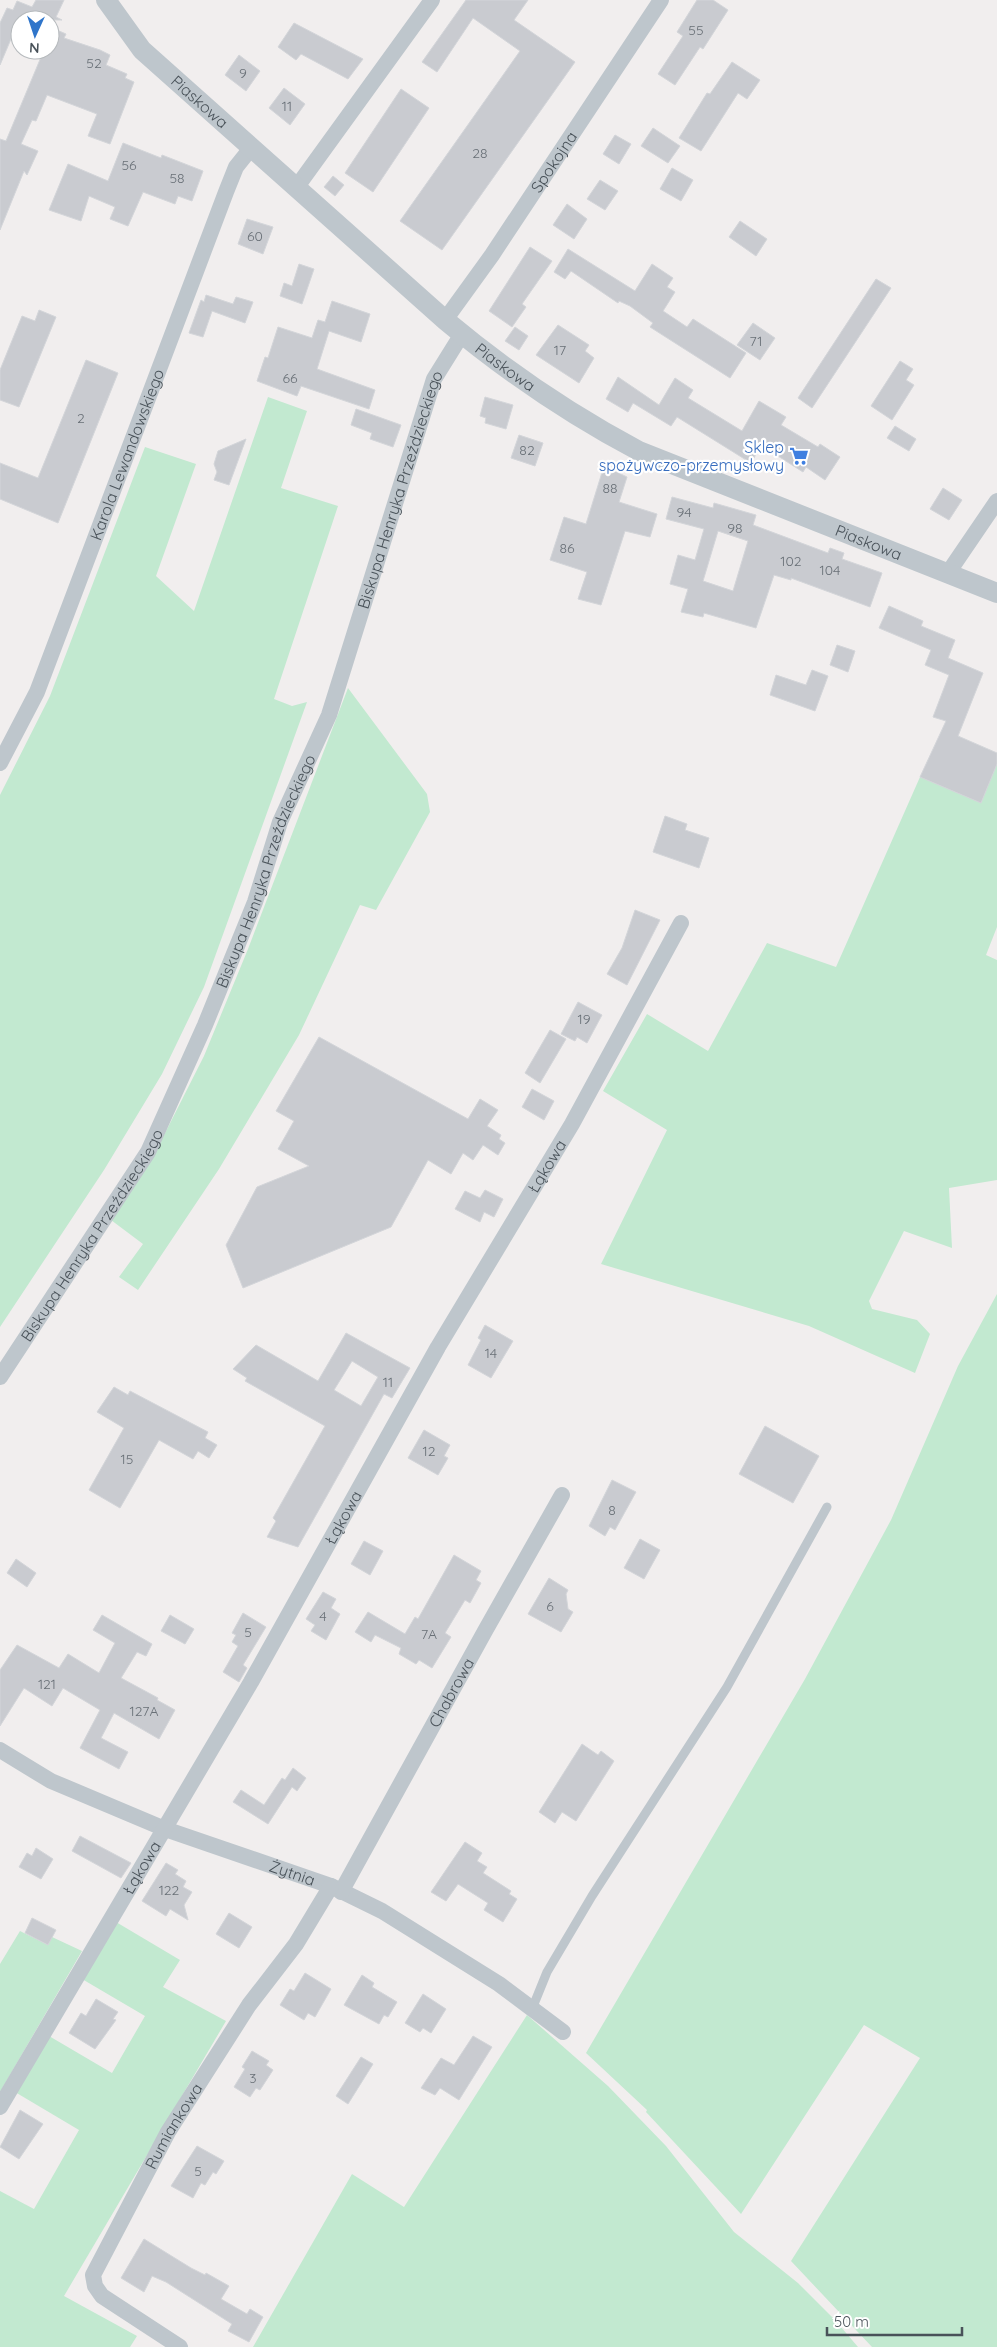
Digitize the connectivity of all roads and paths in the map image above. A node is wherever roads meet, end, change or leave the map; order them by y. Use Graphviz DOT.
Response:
graph roads {
  1 [pos="106,0"];
  2 [pos="432,0"];
  3 [pos="661,0"];
  4 [pos="252,147"];
  5 [pos="296,188"];
  6 [pos="445,320"];
  7 [pos="462,334"];
  8 [pos="997,501"];
  9 [pos="948,574"];
  10 [pos="997,593"];
  11 [pos="0,762"];
  12 [pos="680,923"];
  13 [pos="0,1377"];
  14 [pos="562,1495"];
  15 [pos="827,1507"];
  16 [pos="0,1750"];
  17 [pos="165,1829"];
  18 [pos="336,1889"];
  19 [pos="532,2009"];
  20 [pos="563,2032"];
  21 [pos="0,2107"];
  22 [pos="180,2347"];
  1 -- 4 [label="street, Piaskowa"];
  2 -- 5 [label="street"];
  3 -- 6 [label="street, Spokojna"];
  4 -- 5 [label="street, Piaskowa"];
  4 -- 11 [label="street, Karola Lewandowskiego"];
  5 -- 6 [label="street, Piaskowa"];
  6 -- 7 [label="street, Piaskowa"];
  7 -- 9 [label="street, Piaskowa"];
  7 -- 13 [label="street, Biskupa Henryka Przeździeckiego"];
  8 -- 9 [label="street"];
  9 -- 10 [label="street, Piaskowa"];
  12 -- 17 [label="street, Łąkowa"];
  14 -- 18 [label="street, Chabrowa"];
  15 -- 19 [label="lane"];
  16 -- 17 [label="street, Żytnia"];
  17 -- 18 [label="street, Żytnia"];
  17 -- 21 [label="street, Łąkowa"];
  18 -- 19 [label="street, Żytnia"];
  18 -- 22 [label="street, Rumiankowa"];
  19 -- 20 [label="street, Żytnia"];
}
